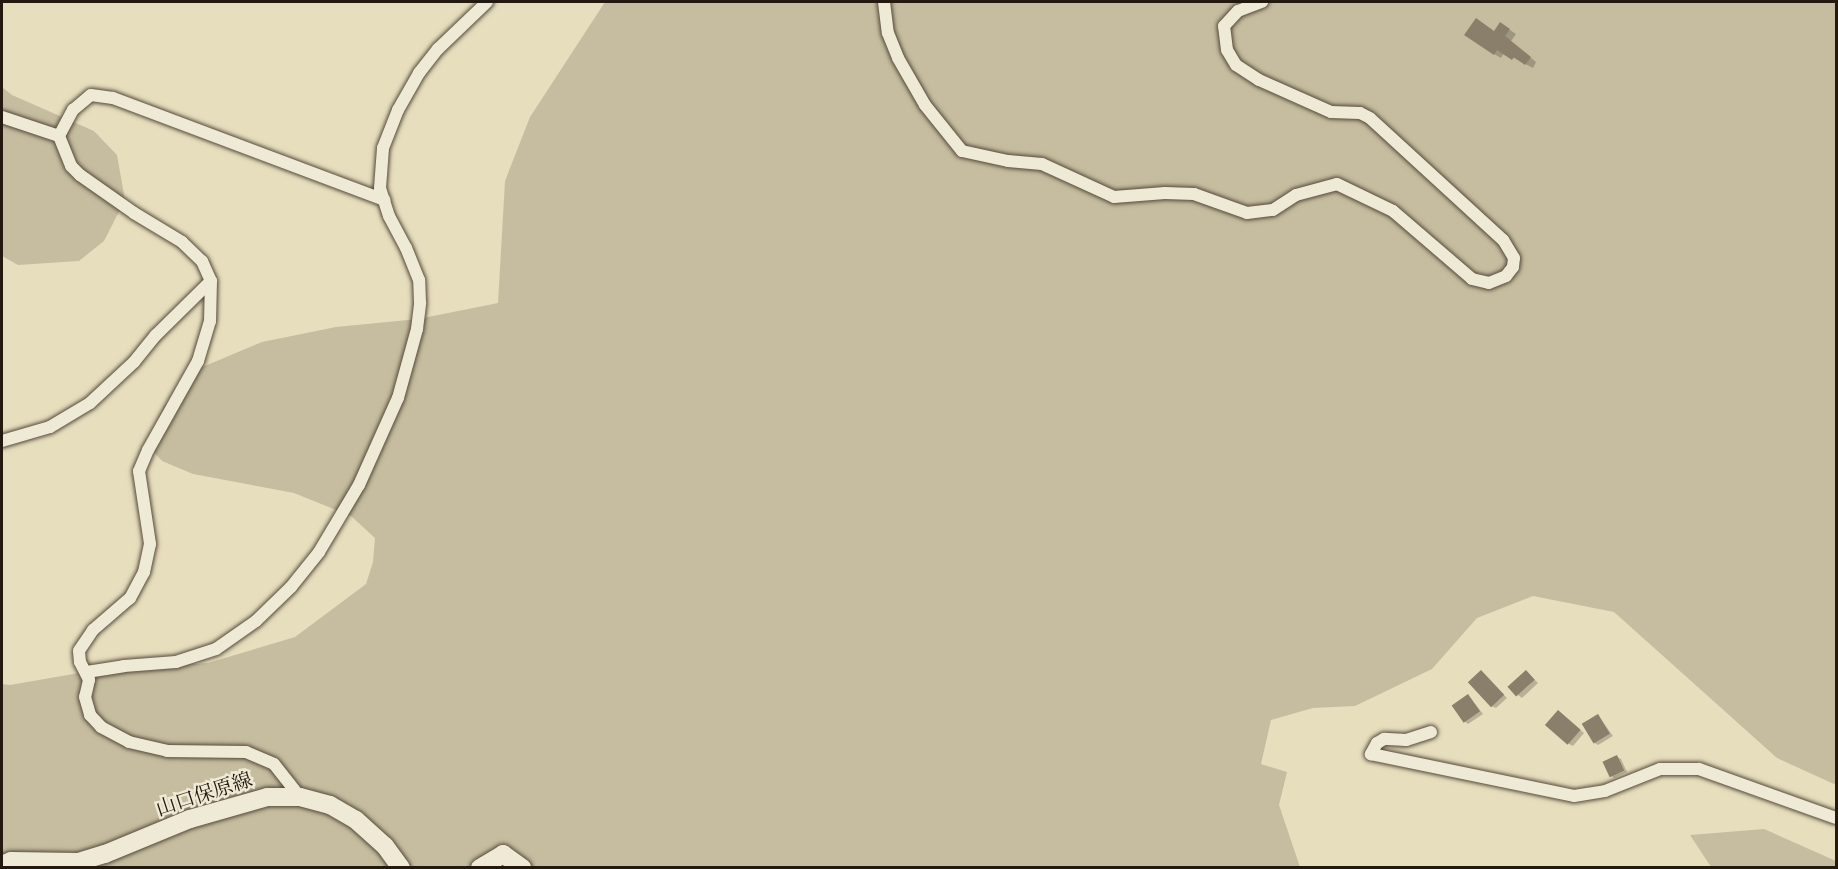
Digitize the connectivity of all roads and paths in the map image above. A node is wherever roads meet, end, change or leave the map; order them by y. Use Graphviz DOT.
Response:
graph roads {
  1 [pos="487,2"];
  2 [pos="884,2"];
  3 [pos="1262,2"];
  4 [pos="2,117"];
  5 [pos="59,136"];
  6 [pos="384,200"];
  7 [pos="211,281"];
  8 [pos="2,441"];
  9 [pos="87,672"];
  10 [pos="1431,732"];
  11 [pos="300,797"];
  12 [pos="1836,818"];
  13 [pos="2,865"];
  14 [pos="401,867"];
  15 [pos="480,867"];
  16 [pos="522,867"];
  1 -- 6 [label="street"];
  2 -- 3 [label="street"];
  4 -- 5 [label="street"];
  5 -- 6 [label="street"];
  5 -- 7 [label="street"];
  6 -- 9 [label="street"];
  7 -- 8 [label="street"];
  7 -- 9 [label="street"];
  9 -- 11 [label="street"];
  10 -- 12 [label="street"];
  11 -- 13 [label="main road, 山口保原線"];
  11 -- 14 [label="main road, 山口保原線"];
  15 -- 16 [label="main road"];
}
